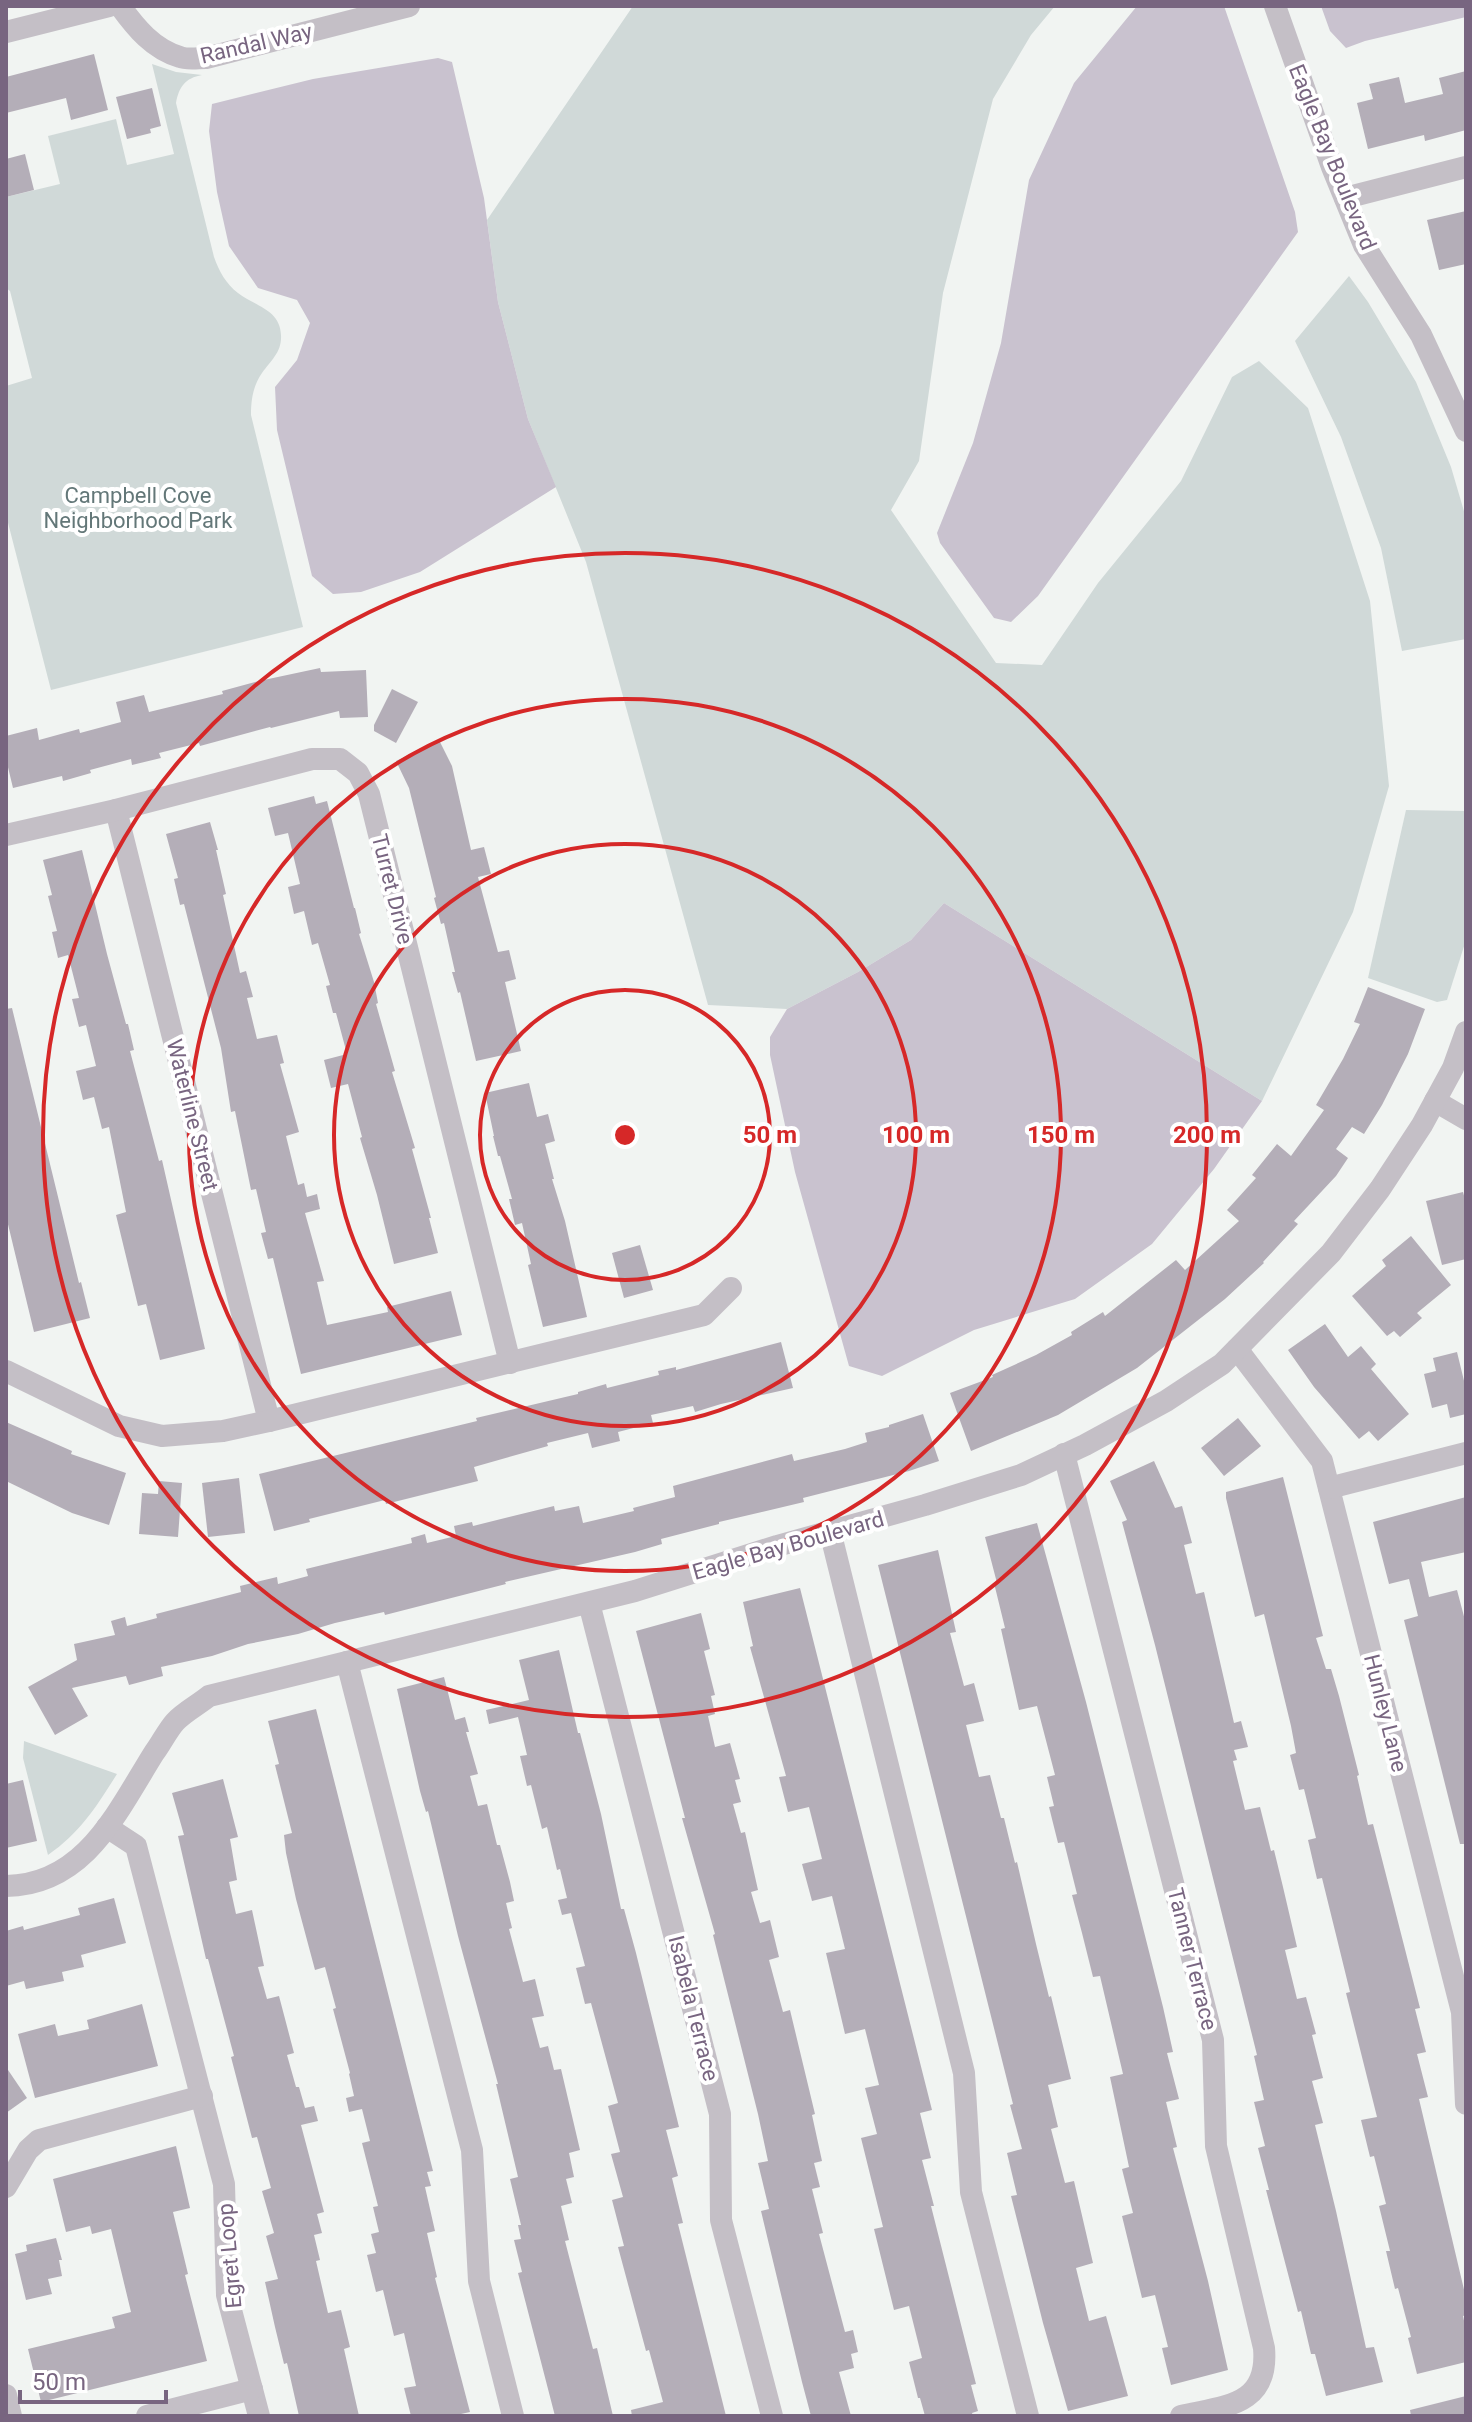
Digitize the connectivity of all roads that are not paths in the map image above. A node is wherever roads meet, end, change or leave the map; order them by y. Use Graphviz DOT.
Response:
graph roads {
  1 [pos="109,6"];
  2 [pos="120,6"];
  3 [pos="409,6"];
  4 [pos="1275,6"];
  5 [pos="361,12"];
  6 [pos="6,32"];
  7 [pos="1466,167"];
  8 [pos="1345,198"];
  9 [pos="1466,431"];
  10 [pos="116,810"];
  11 [pos="6,835"];
  12 [pos="1466,1032"];
  13 [pos="1435,1101"];
  14 [pos="1466,1119"];
  15 [pos="731,1288"];
  16 [pos="1237,1349"];
  17 [pos="510,1363"];
  18 [pos="6,1371"];
  19 [pos="269,1421"];
  20 [pos="1466,1453"];
  21 [pos="1064,1454"];
  22 [pos="1329,1488"];
  23 [pos="830,1531"];
  24 [pos="589,1603"];
  25 [pos="347,1662"];
  26 [pos="107,1827"];
  27 [pos="6,1886"];
  28 [pos="1466,2091"];
  29 [pos="202,2096"];
  30 [pos="1466,2104"];
  31 [pos="6,2187"];
  32 [pos="252,2389"];
  33 [pos="6,2395"];
  34 [pos="11,2416"];
  35 [pos="147,2416"];
  36 [pos="259,2416"];
  37 [pos="513,2416"];
  38 [pos="772,2416"];
  39 [pos="1028,2416"];
  40 [pos="1181,2416"];
  1 -- 6 [label="street"];
  2 -- 5 [label="street, Randal Way"];
  3 -- 5 [label="street, Randal Way"];
  4 -- 8 [label="street, Eagle Bay Boulevard"];
  7 -- 8 [label="street"];
  8 -- 9 [label="street, Eagle Bay Boulevard"];
  10 -- 11 [label="street, Turret Drive"];
  10 -- 17 [label="street, Turret Drive"];
  10 -- 19 [label="street, Waterline Street"];
  12 -- 13 [label="street, Eagle Bay Boulevard"];
  13 -- 14 [label="street"];
  13 -- 16 [label="street, Eagle Bay Boulevard"];
  15 -- 17 [label="street"];
  16 -- 21 [label="street, Eagle Bay Boulevard"];
  16 -- 22 [label="street, Hunley Lane"];
  17 -- 19 [label="street"];
  18 -- 19 [label="street"];
  20 -- 22 [label="street"];
  21 -- 23 [label="street, Eagle Bay Boulevard"];
  21 -- 40 [label="street, Tanner Terrace"];
  22 -- 28 [label="street, Hunley Lane"];
  23 -- 24 [label="street, Eagle Bay Boulevard"];
  23 -- 39 [label="street"];
  24 -- 25 [label="street, Eagle Bay Boulevard"];
  24 -- 38 [label="street, Isabela Terrace"];
  25 -- 26 [label="street, Eagle Bay Boulevard"];
  25 -- 37 [label="street"];
  26 -- 27 [label="street, Eagle Bay Boulevard"];
  26 -- 29 [label="street, Egret Loop"];
  28 -- 30 [label="street, Hunley Lane"];
  29 -- 31 [label="street"];
  29 -- 32 [label="street, Egret Loop"];
  32 -- 35 [label="street"];
  32 -- 36 [label="street, Egret Loop"];
  33 -- 34 [label="street"];
}
